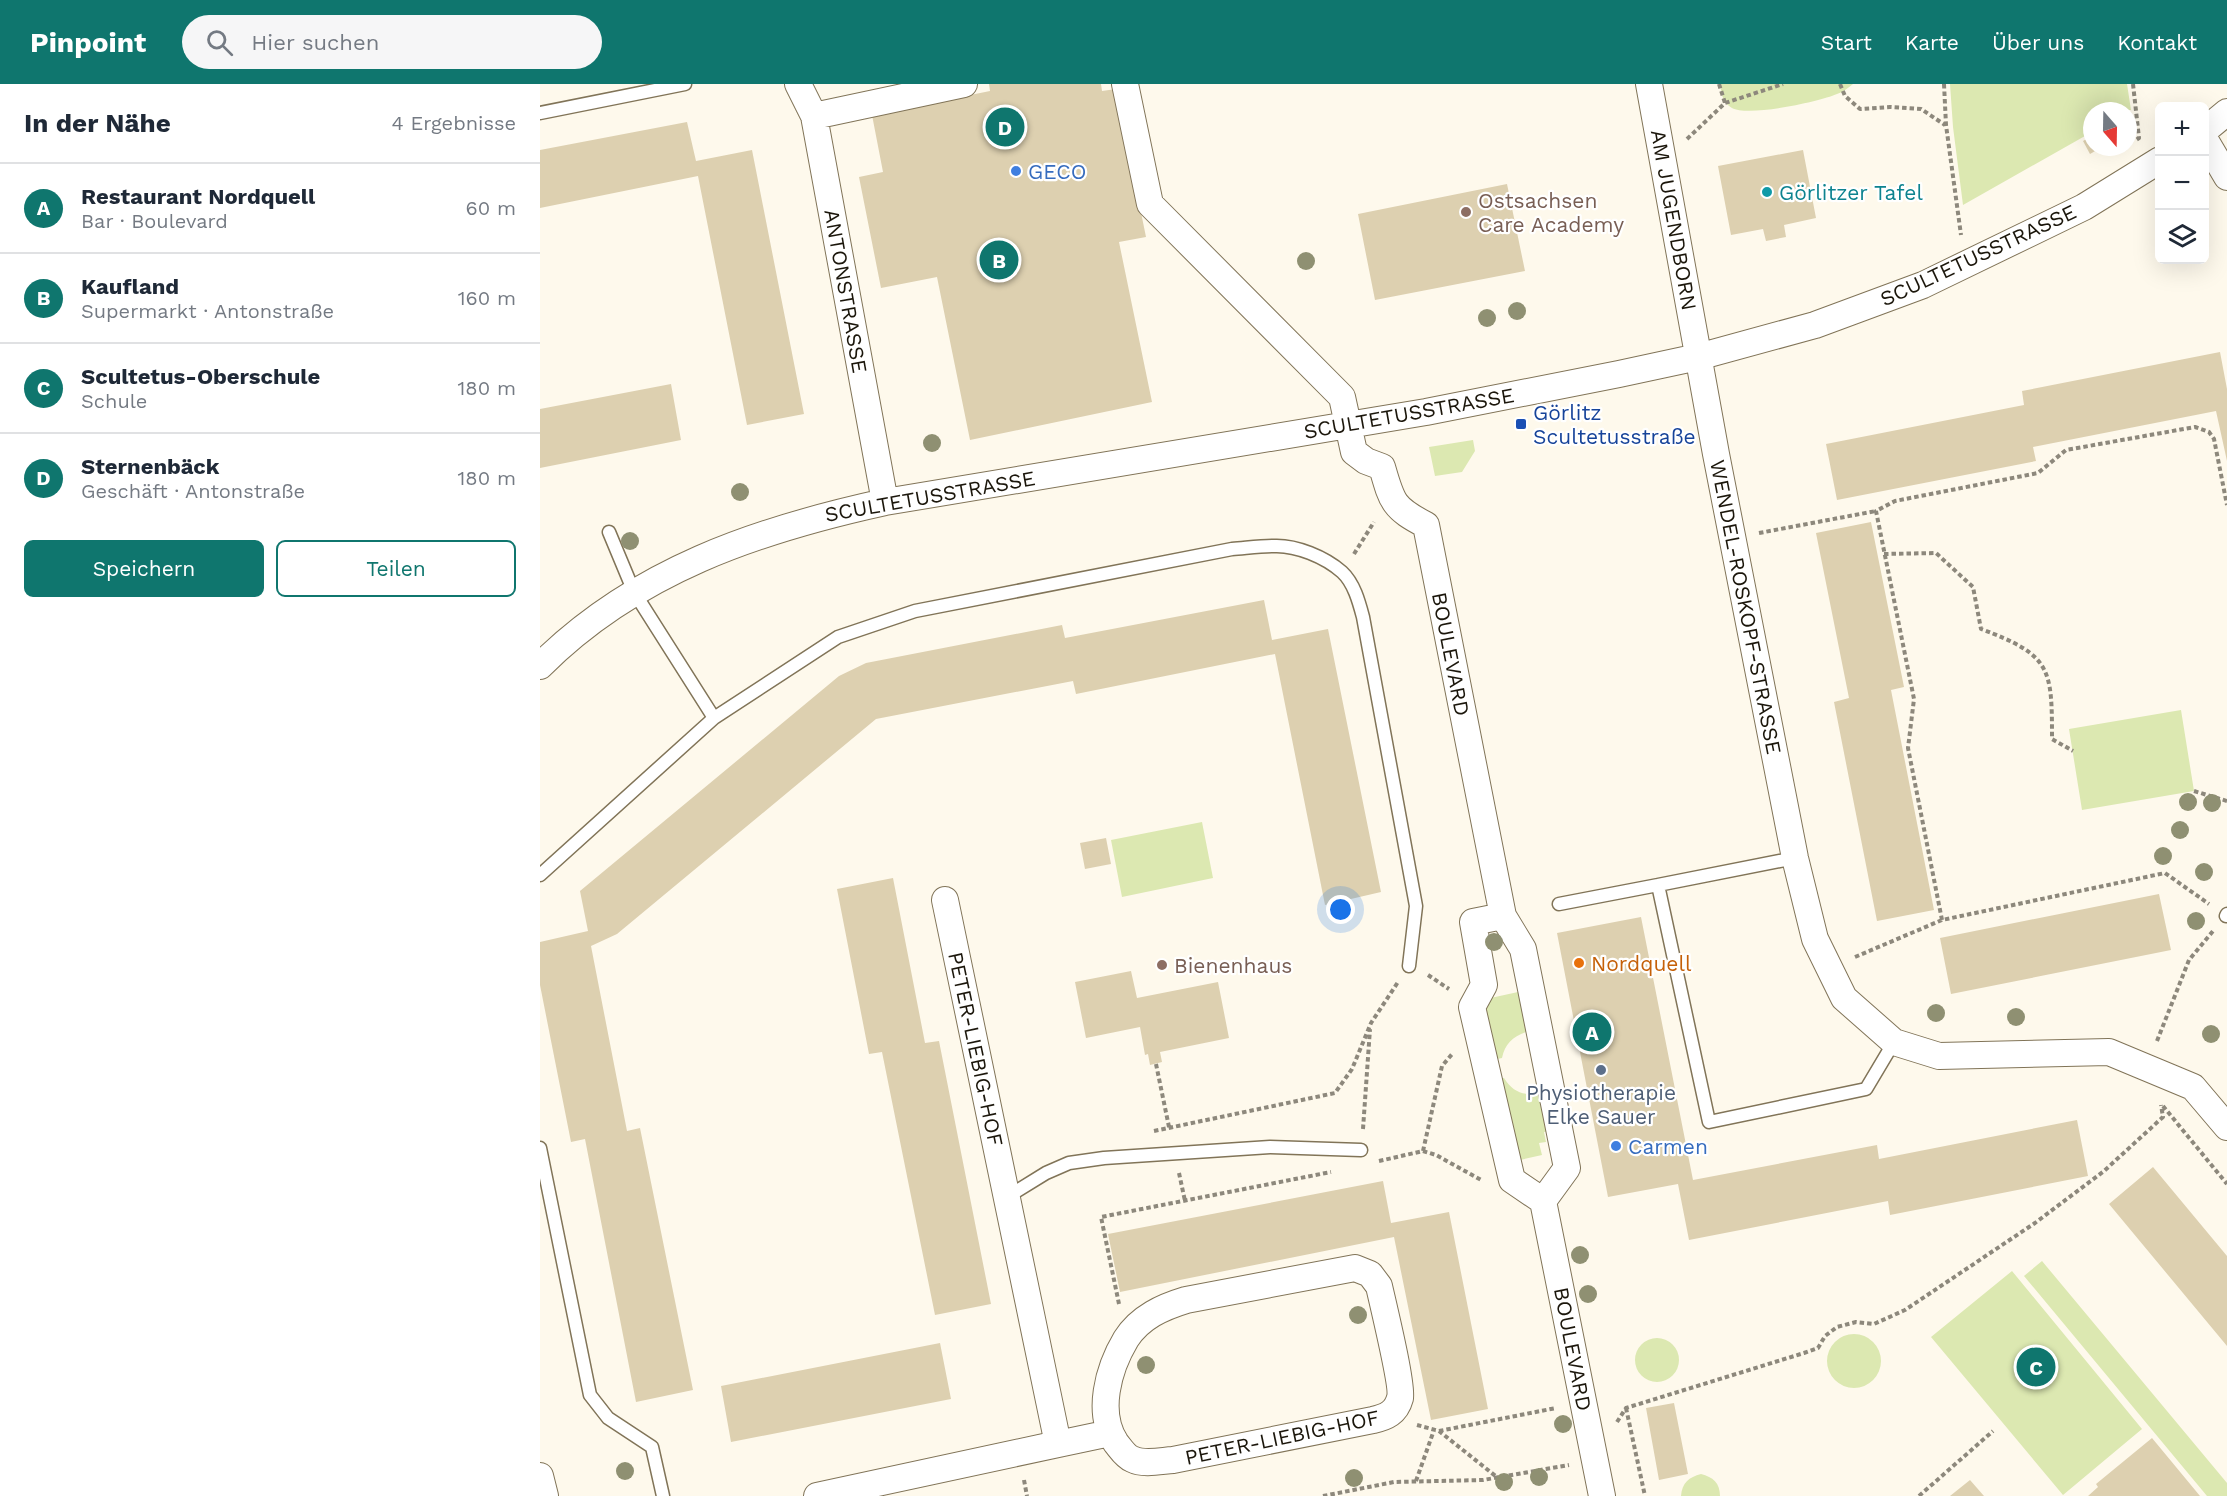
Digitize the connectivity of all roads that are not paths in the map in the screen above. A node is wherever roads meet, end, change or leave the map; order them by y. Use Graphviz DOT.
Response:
graph roads {
  1 [pos="685,84"];
  2 [pos="798,84"];
  3 [pos="964,84"];
  4 [pos="1125,84"];
  5 [pos="1649,84"];
  6 [pos="2227,112"];
  7 [pos="540,113"];
  8 [pos="814,116"];
  9 [pos="2209,128"];
  10 [pos="2209,145"];
  11 [pos="2155,163"];
  12 [pos="2227,177"];
  13 [pos="1698,357"];
  14 [pos="1348,425"];
  15 [pos="885,502"];
  16 [pos="609,532"];
  17 [pos="634,592"];
  18 [pos="540,666"];
  19 [pos="714,718"];
  20 [pos="1795,858"];
  21 [pos="540,875"];
  22 [pos="1658,885"];
  23 [pos="945,900"];
  24 [pos="1559,904"];
  25 [pos="1503,916"];
  26 [pos="1409,966"];
  27 [pos="1894,1042"];
  28 [pos="2227,1127"];
  29 [pos="540,1148"];
  30 [pos="1361,1150"];
  31 [pos="1007,1197"];
  32 [pos="1537,1197"];
  33 [pos="1110,1433"];
  34 [pos="1058,1444"];
  35 [pos="540,1476"];
  36 [pos="545,1496"];
  37 [pos="663,1496"];
  38 [pos="817,1496"];
  39 [pos="1602,1496"];
  1 -- 7 [label="lane"];
  2 -- 8 [label="street, ANTONSTRASSE"];
  3 -- 8 [label="street"];
  4 -- 14 [label="street"];
  5 -- 13 [label="street, AM JUGENDBORN"];
  6 -- 9 [label="street"];
  8 -- 15 [label="street, ANTONSTRASSE"];
  10 -- 12 [label="street"];
  11 -- 13 [label="street, SCULTETUSSTRASSE"];
  13 -- 14 [label="street, SCULTETUSSTRASSE"];
  13 -- 20 [label="street, WENDEL-ROSKOPF-STRASSE"];
  14 -- 15 [label="street, SCULTETUSSTRASSE"];
  14 -- 25 [label="street, BOULEVARD"];
  15 -- 17 [label="street, SCULTETUSSTRASSE"];
  16 -- 17 [label="lane"];
  17 -- 18 [label="street, SCULTETUSSTRASSE"];
  17 -- 19 [label="lane"];
  19 -- 21 [label="lane"];
  19 -- 26 [label="lane"];
  20 -- 22 [label="lane"];
  20 -- 27 [label="street, WENDEL-ROSKOPF-STRASSE"];
  22 -- 24 [label="lane"];
  22 -- 27 [label="lane"];
  23 -- 31 [label="street, PETER-LIEBIG-HOF"];
  25 -- 32 [label="street, BOULEVARD"];
  25 -- 32 [label="street"];
  27 -- 28 [label="street, WENDEL-ROSKOPF-STRASSE"];
  29 -- 37 [label="lane"];
  30 -- 31 [label="lane"];
  31 -- 34 [label="street, PETER-LIEBIG-HOF"];
  32 -- 39 [label="street, BOULEVARD"];
  33 -- 33 [label="street, PETER-LIEBIG-HOF"];
  33 -- 34 [label="street"];
  34 -- 38 [label="street"];
  35 -- 36 [label="street"];
}
